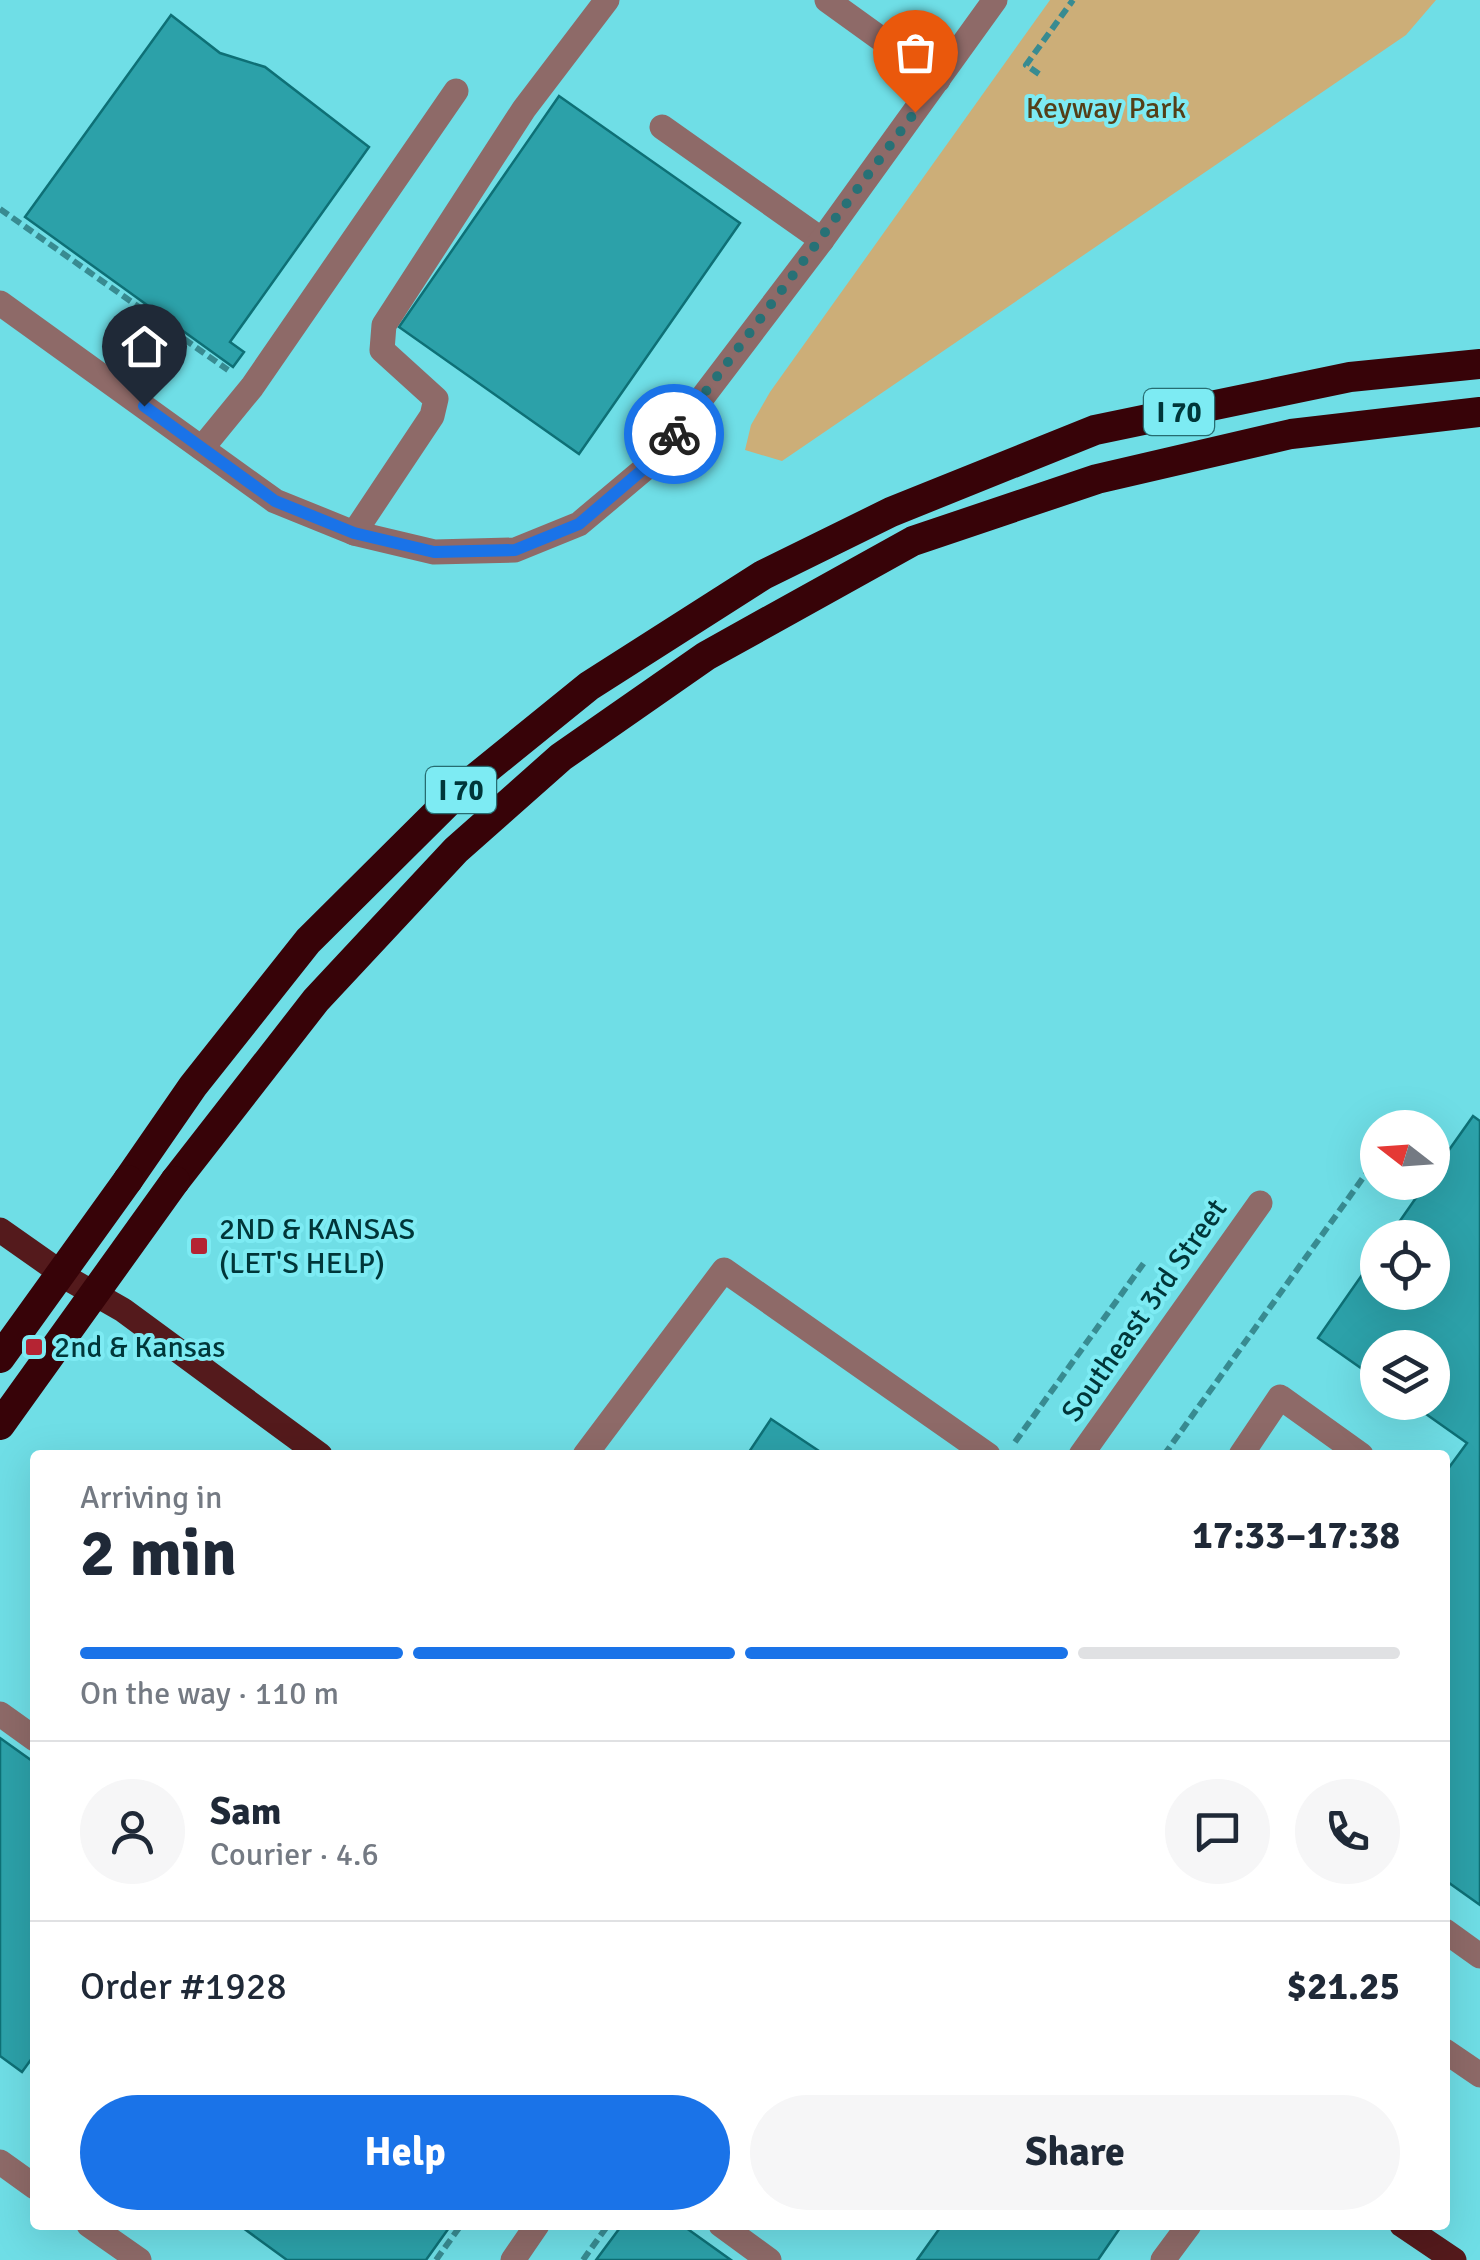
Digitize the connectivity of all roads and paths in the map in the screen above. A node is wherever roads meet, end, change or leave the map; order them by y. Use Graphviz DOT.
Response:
graph roads {
  1 [pos="608,0"];
  2 [pos="827,0"];
  3 [pos="994,0"];
  4 [pos="1073,0"];
  5 [pos="1039,74"];
  6 [pos="938,80"];
  7 [pos="456,91"];
  8 [pos="662,127"];
  9 [pos="0,209"];
  10 [pos="822,240"];
  11 [pos="0,303"];
  12 [pos="1480,364"];
  13 [pos="252,387"];
  14 [pos="1480,412"];
  15 [pos="202,448"];
  16 [pos="354,533"];
  17 [pos="1360,1181"];
  18 [pos="1260,1202"];
  19 [pos="0,1230"];
  20 [pos="1146,1260"];
  21 [pos="0,1358"];
  22 [pos="0,1425"];
  23 [pos="313,1450"];
  24 [pos="590,1450"];
  25 [pos="981,1450"];
  26 [pos="1009,1450"];
  27 [pos="1085,1450"];
  28 [pos="1168,1450"];
  29 [pos="1243,1450"];
  30 [pos="1354,1450"];
  31 [pos="0,1714"];
  32 [pos="30,1735"];
  33 [pos="1450,1934"];
  34 [pos="1480,1956"];
  35 [pos="1450,2055"];
  36 [pos="1480,2076"];
  37 [pos="0,2162"];
  38 [pos="30,2183"];
  39 [pos="97,2230"];
  40 [pos="458,2230"];
  41 [pos="533,2230"];
  42 [pos="604,2230"];
  43 [pos="727,2230"];
  44 [pos="1185,2230"];
  45 [pos="1409,2230"];
  46 [pos="139,2260"];
  47 [pos="436,2260"];
  48 [pos="512,2260"];
  49 [pos="583,2260"];
  50 [pos="769,2260"];
  51 [pos="1163,2260"];
  52 [pos="1454,2260"];
  1 -- 16 [label="street"];
  2 -- 6 [label="street"];
  3 -- 6 [label="street"];
  4 -- 5 [label="path"];
  6 -- 10 [label="street"];
  7 -- 13 [label="street"];
  8 -- 10 [label="street"];
  9 -- 13 [label="path"];
  10 -- 16 [label="street"];
  11 -- 15 [label="street"];
  12 -- 21 [label="highway, I 70, bridge"];
  13 -- 15 [label="street"];
  14 -- 22 [label="highway, I 70, bridge"];
  15 -- 16 [label="street"];
  17 -- 28 [label="path"];
  18 -- 27 [label="street, Southeast 3rd Street"];
  19 -- 23 [label="main road"];
  20 -- 26 [label="path"];
  24 -- 25 [label="street"];
  29 -- 30 [label="street"];
  31 -- 32 [label="street"];
  33 -- 34 [label="street"];
  35 -- 36 [label="street"];
  37 -- 38 [label="street"];
  39 -- 46 [label="street"];
  40 -- 47 [label="path"];
  41 -- 48 [label="street"];
  42 -- 49 [label="path"];
  43 -- 50 [label="street"];
  44 -- 51 [label="street"];
  45 -- 52 [label="main road"];
}
